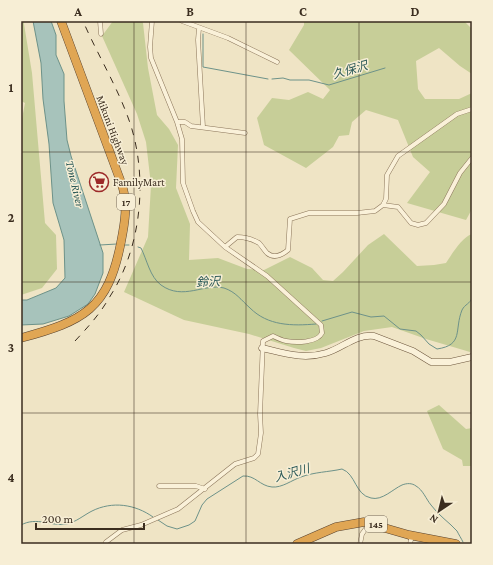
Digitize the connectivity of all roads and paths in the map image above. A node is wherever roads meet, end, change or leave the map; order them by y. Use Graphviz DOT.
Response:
graph roads {
  1 [pos="61,21"];
  2 [pos="100,21"];
  3 [pos="152,21"];
  4 [pos="182,21"];
  5 [pos="200,28"];
  6 [pos="101,34"];
  7 [pos="277,62"];
  8 [pos="472,109"];
  9 [pos="177,122"];
  10 [pos="203,127"];
  11 [pos="245,133"];
  12 [pos="472,158"];
  13 [pos="383,205"];
  14 [pos="225,247"];
  15 [pos="21,338"];
  16 [pos="262,348"];
  17 [pos="472,357"];
  18 [pos="159,486"];
  19 [pos="205,489"];
  20 [pos="371,523"];
  21 [pos="412,535"];
  22 [pos="438,543"];
  23 [pos="105,544"];
  24 [pos="297,544"];
  25 [pos="360,544"];
  26 [pos="410,544"];
  27 [pos="456,544"];
  1 -- 15 [label="highway, Mikuni Highway / 17"];
  2 -- 6 [label="street"];
  3 -- 9 [label="street"];
  4 -- 5 [label="street"];
  5 -- 7 [label="street"];
  5 -- 10 [label="street"];
  8 -- 13 [label="street"];
  9 -- 10 [label="street"];
  9 -- 14 [label="street"];
  10 -- 11 [label="street"];
  12 -- 13 [label="street"];
  13 -- 14 [label="street"];
  14 -- 16 [label="street"];
  16 -- 17 [label="street"];
  16 -- 19 [label="street"];
  18 -- 19 [label="street"];
  19 -- 23 [label="street"];
  20 -- 21 [label="highway, 145"];
  20 -- 24 [label="highway, 145"];
  20 -- 25 [label="street"];
  21 -- 22 [label="highway, 145"];
  21 -- 26 [label="street"];
  22 -- 27 [label="highway, 145"];
}
